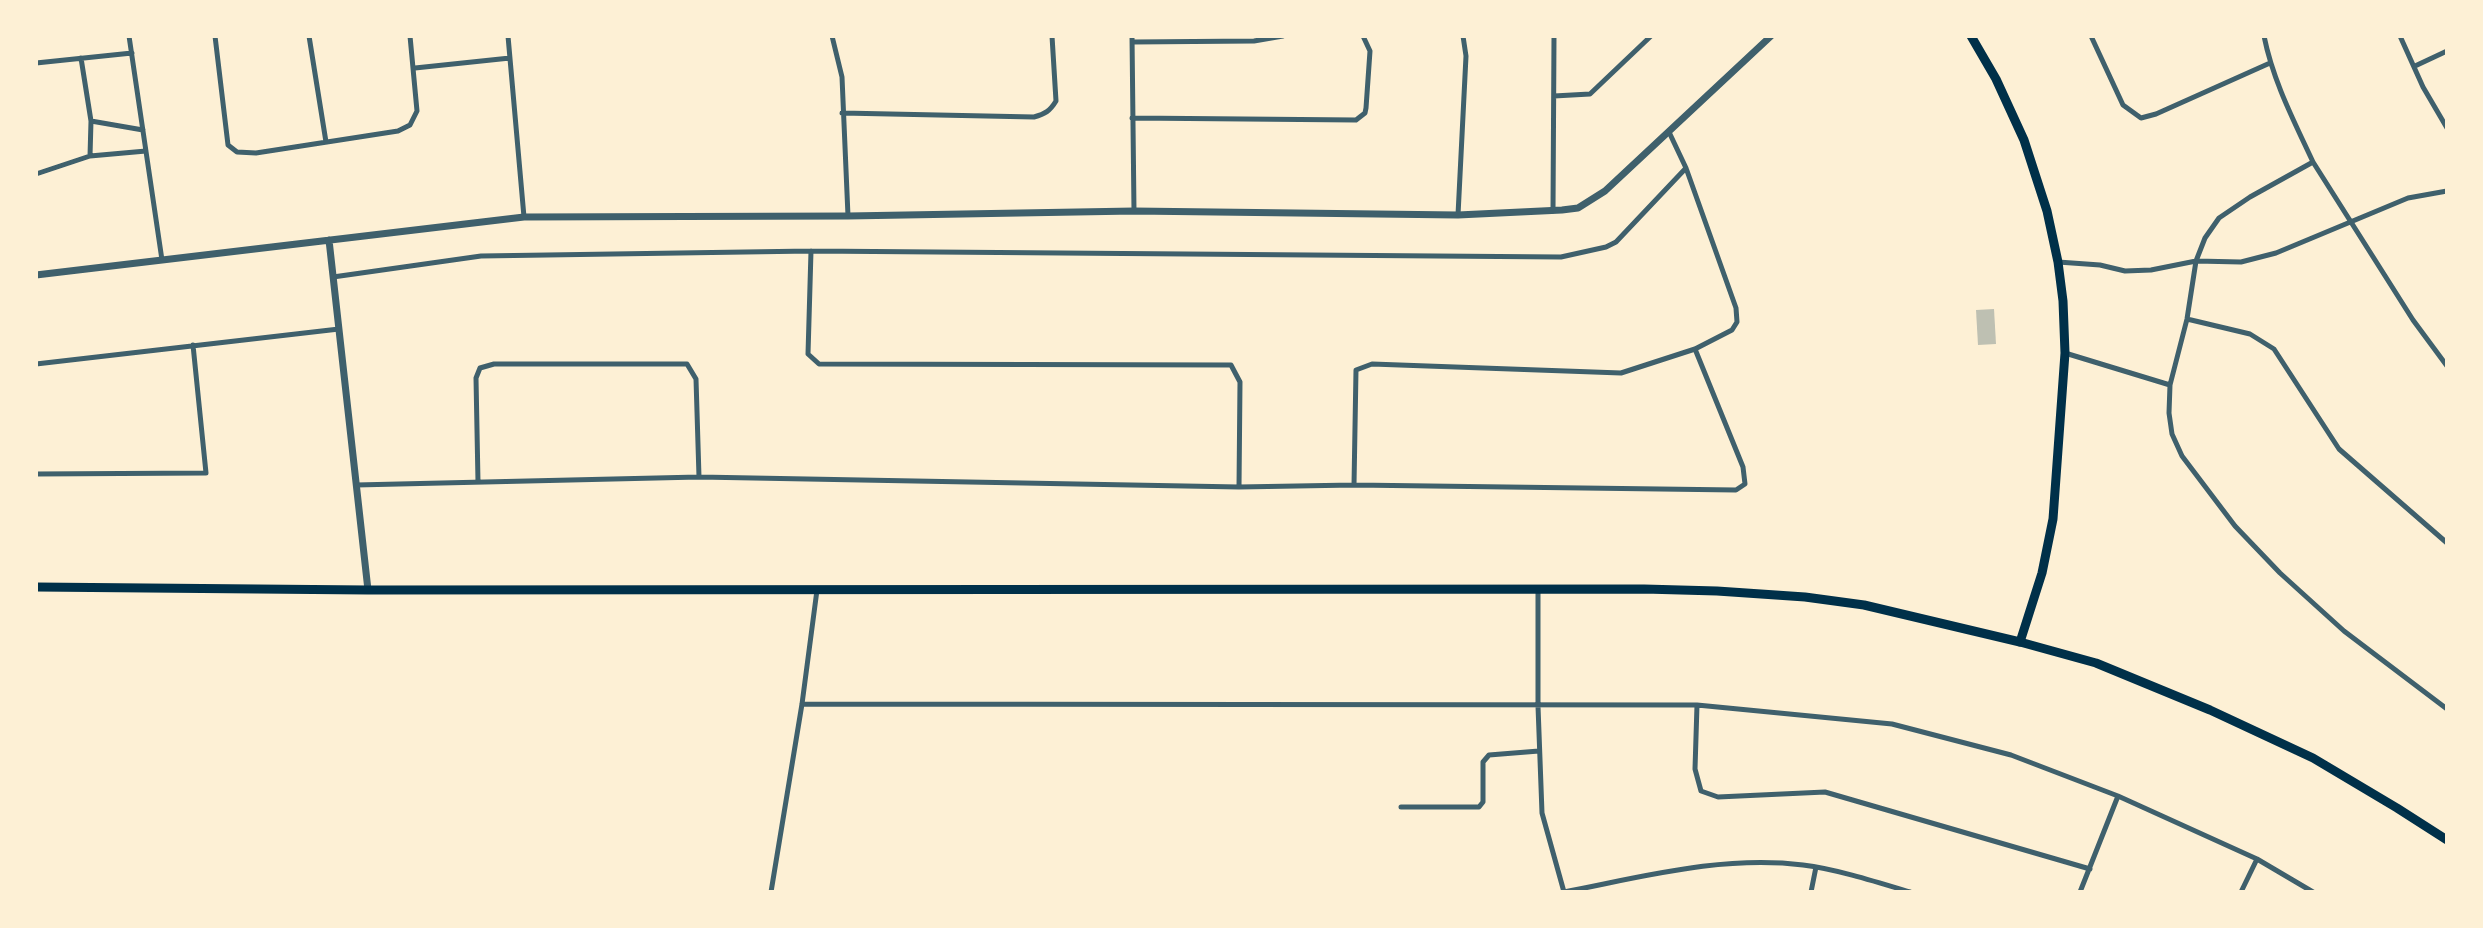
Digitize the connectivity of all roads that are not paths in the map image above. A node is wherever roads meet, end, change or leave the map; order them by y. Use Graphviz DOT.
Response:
graph roads {
  1 [pos="130,36"];
  2 [pos="215,36"];
  3 [pos="309,36"];
  4 [pos="410,36"];
  5 [pos="508,36"];
  6 [pos="832,36"];
  7 [pos="1052,36"];
  8 [pos="1283,36"];
  9 [pos="1362,36"];
  10 [pos="1463,36"];
  11 [pos="1554,36"];
  12 [pos="1651,36"];
  13 [pos="1771,36"];
  14 [pos="1971,36"];
  15 [pos="2092,36"];
  16 [pos="2264,36"];
  17 [pos="2400,36"];
  18 [pos="1132,39"];
  19 [pos="2447,51"];
  20 [pos="132,53"];
  21 [pos="81,58"];
  22 [pos="510,58"];
  23 [pos="36,63"];
  24 [pos="2270,64"];
  25 [pos="2415,66"];
  26 [pos="414,68"];
  27 [pos="1554,96"];
  28 [pos="842,113"];
  29 [pos="1132,118"];
  30 [pos="91,121"];
  31 [pos="2447,128"];
  32 [pos="143,130"];
  33 [pos="1668,132"];
  34 [pos="326,142"];
  35 [pos="146,151"];
  36 [pos="90,156"];
  37 [pos="2313,162"];
  38 [pos="1686,168"];
  39 [pos="36,174"];
  40 [pos="2447,191"];
  41 [pos="1553,210"];
  42 [pos="1134,211"];
  43 [pos="1458,214"];
  44 [pos="848,216"];
  45 [pos="524,217"];
  46 [pos="2351,221"];
  47 [pos="329,240"];
  48 [pos="811,251"];
  49 [pos="162,260"];
  50 [pos="2196,261"];
  51 [pos="2058,262"];
  52 [pos="36,275"];
  53 [pos="333,277"];
  54 [pos="2186,320"];
  55 [pos="339,329"];
  56 [pos="193,345"];
  57 [pos="1695,349"];
  58 [pos="2065,353"];
  59 [pos="36,364"];
  60 [pos="2447,366"];
  61 [pos="2170,385"];
  62 [pos="36,474"];
  63 [pos="699,477"];
  64 [pos="478,482"];
  65 [pos="356,485"];
  66 [pos="1354,485"];
  67 [pos="1239,487"];
  68 [pos="2447,543"];
  69 [pos="36,587"];
  70 [pos="1538,589"];
  71 [pos="368,590"];
  72 [pos="817,590"];
  73 [pos="2020,642"];
  74 [pos="802,704"];
  75 [pos="1697,705"];
  76 [pos="1538,706"];
  77 [pos="2447,708"];
  78 [pos="1539,751"];
  79 [pos="2118,796"];
  80 [pos="1401,807"];
  81 [pos="2447,840"];
  82 [pos="2258,859"];
  83 [pos="1816,867"];
  84 [pos="2090,870"];
  85 [pos="771,892"];
  86 [pos="1564,892"];
  87 [pos="1811,892"];
  88 [pos="1910,892"];
  89 [pos="2080,892"];
  90 [pos="2241,892"];
  91 [pos="2314,892"];
  1 -- 20 [label="street"];
  2 -- 34 [label="street"];
  3 -- 34 [label="street"];
  4 -- 26 [label="street"];
  5 -- 22 [label="street"];
  6 -- 28 [label="street"];
  7 -- 28 [label="street"];
  8 -- 18 [label="street"];
  9 -- 29 [label="street"];
  10 -- 43 [label="street"];
  11 -- 27 [label="street"];
  12 -- 27 [label="street"];
  13 -- 33 [label="street"];
  14 -- 51 [label="main road"];
  15 -- 24 [label="street"];
  16 -- 24 [label="street"];
  17 -- 25 [label="street"];
  18 -- 29 [label="street"];
  19 -- 25 [label="street"];
  20 -- 21 [label="street"];
  20 -- 32 [label="street"];
  21 -- 23 [label="street"];
  21 -- 30 [label="street"];
  22 -- 26 [label="street"];
  22 -- 45 [label="street"];
  24 -- 37 [label="street"];
  25 -- 31 [label="street"];
  26 -- 34 [label="street"];
  27 -- 41 [label="street"];
  28 -- 44 [label="street"];
  29 -- 42 [label="street"];
  30 -- 32 [label="street"];
  30 -- 36 [label="street"];
  32 -- 35 [label="street"];
  33 -- 38 [label="street"];
  33 -- 41 [label="street"];
  35 -- 36 [label="street"];
  35 -- 49 [label="street"];
  36 -- 39 [label="street"];
  37 -- 46 [label="street"];
  37 -- 50 [label="street"];
  38 -- 48 [label="street"];
  38 -- 57 [label="street"];
  40 -- 46 [label="street"];
  41 -- 43 [label="street"];
  42 -- 43 [label="street"];
  42 -- 44 [label="street"];
  44 -- 45 [label="street"];
  45 -- 47 [label="street"];
  46 -- 50 [label="street"];
  46 -- 60 [label="street"];
  47 -- 49 [label="street"];
  47 -- 53 [label="street"];
  48 -- 53 [label="street"];
  48 -- 67 [label="street"];
  49 -- 52 [label="street"];
  50 -- 51 [label="street"];
  50 -- 54 [label="street"];
  51 -- 58 [label="main road"];
  53 -- 55 [label="street"];
  54 -- 61 [label="street"];
  54 -- 68 [label="street"];
  55 -- 56 [label="street"];
  55 -- 65 [label="street"];
  56 -- 59 [label="street"];
  56 -- 62 [label="street"];
  57 -- 66 [label="street"];
  57 -- 66 [label="street"];
  58 -- 61 [label="street"];
  58 -- 73 [label="main road"];
  61 -- 77 [label="street"];
  63 -- 64 [label="street"];
  63 -- 64 [label="street"];
  63 -- 67 [label="street"];
  64 -- 65 [label="street"];
  65 -- 71 [label="street"];
  66 -- 67 [label="street"];
  69 -- 71 [label="main road"];
  70 -- 72 [label="main road"];
  70 -- 73 [label="main road"];
  70 -- 76 [label="street"];
  71 -- 72 [label="main road"];
  72 -- 74 [label="street"];
  73 -- 81 [label="main road"];
  74 -- 76 [label="street"];
  74 -- 85 [label="street"];
  75 -- 76 [label="street"];
  75 -- 79 [label="street"];
  75 -- 84 [label="street"];
  76 -- 78 [label="street"];
  78 -- 80 [label="street"];
  78 -- 86 [label="street"];
  79 -- 82 [label="street"];
  79 -- 84 [label="street"];
  82 -- 90 [label="street"];
  82 -- 91 [label="street"];
  83 -- 86 [label="street"];
  83 -- 87 [label="street"];
  83 -- 88 [label="street"];
  84 -- 89 [label="street"];
}
